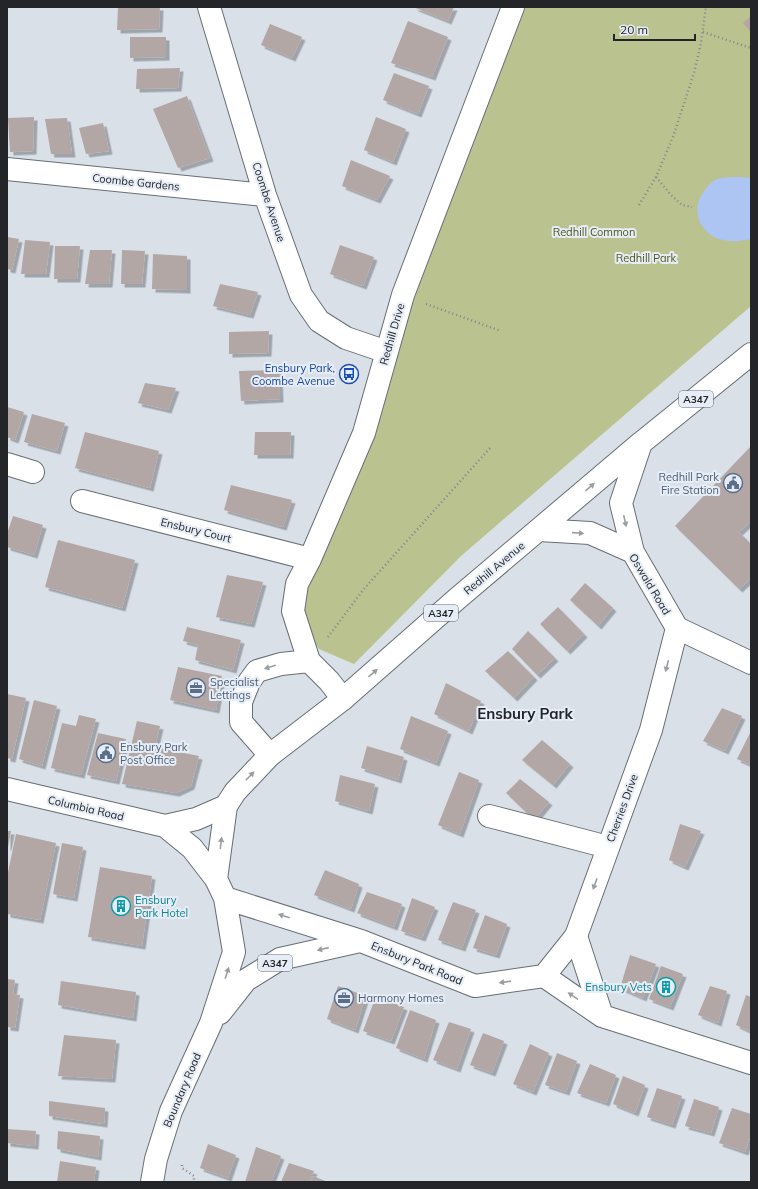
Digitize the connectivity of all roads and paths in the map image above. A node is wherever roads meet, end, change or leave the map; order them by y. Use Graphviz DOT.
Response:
graph roads {
  1 [pos="209,7"];
  2 [pos="513,7"];
  3 [pos="706,7"];
  4 [pos="702,32"];
  5 [pos="751,48"];
  6 [pos="7,169"];
  7 [pos="656,176"];
  8 [pos="266,195"];
  9 [pos="640,205"];
  10 [pos="692,207"];
  11 [pos="403,295"];
  12 [pos="501,331"];
  13 [pos="387,352"];
  14 [pos="751,354"];
  15 [pos="641,443"];
  16 [pos="490,448"];
  17 [pos="7,464"];
  18 [pos="33,472"];
  19 [pos="82,501"];
  20 [pos="539,530"];
  21 [pos="633,552"];
  22 [pos="310,559"];
  23 [pos="677,628"];
  24 [pos="309,661"];
  25 [pos="751,663"];
  26 [pos="343,698"];
  27 [pos="270,755"];
  28 [pos="7,789"];
  29 [pos="226,806"];
  30 [pos="489,816"];
  31 [pos="165,826"];
  32 [pos="608,847"];
  33 [pos="220,889"];
  34 [pos="576,936"];
  35 [pos="361,941"];
  36 [pos="544,976"];
  37 [pos="602,1016"];
  38 [pos="211,1024"];
  39 [pos="751,1063"];
  40 [pos="152,1182"];
  1 -- 8 [label="street, Coombe Avenue"];
  2 -- 11 [label="street, Redhill Drive"];
  3 -- 4 [label="path"];
  4 -- 5 [label="path"];
  4 -- 7 [label="path"];
  6 -- 8 [label="street, Coombe Gardens"];
  7 -- 9 [label="path"];
  7 -- 10 [label="path"];
  8 -- 13 [label="street, Coombe Avenue"];
  11 -- 12 [label="path"];
  11 -- 13 [label="street, Redhill Drive"];
  13 -- 22 [label="street, Redhill Drive"];
  14 -- 15 [label="street, Redhill Avenue / A347"];
  20 -- 15 [label="street, Redhill Avenue / A347, one-way"];
  15 -- 21 [label="street, one-way"];
  16 -- 24 [label="path"];
  17 -- 18 [label="street"];
  19 -- 22 [label="street, Ensbury Court"];
  20 -- 21 [label="street, Oswald Road, one-way"];
  26 -- 20 [label="street, Redhill Avenue / A347, one-way"];
  21 -- 23 [label="street, Oswald Road"];
  22 -- 24 [label="street, Redhill Drive"];
  23 -- 25 [label="street"];
  23 -- 32 [label="street, Cherries Drive, one-way"];
  24 -- 26 [label="street, Redhill Drive"];
  24 -- 27 [label="street, one-way"];
  26 -- 27 [label="street, Redhill Avenue / A347"];
  29 -- 27 [label="street, Redhill Avenue / A347, one-way"];
  28 -- 31 [label="street, Columbia Road"];
  29 -- 31 [label="street, Columbia Road"];
  33 -- 29 [label="street, Redhill Avenue / A347, one-way"];
  30 -- 32 [label="street"];
  31 -- 33 [label="street, Columbia Road"];
  32 -- 34 [label="street, Cherries Drive, one-way"];
  35 -- 33 [label="street, Ensbury Park Road, one-way"];
  38 -- 33 [label="street, Boundary Road / A347, one-way"];
  34 -- 36 [label="street, Cherries Drive"];
  34 -- 37 [label="street"];
  36 -- 35 [label="street, Ensbury Park Road, one-way"];
  35 -- 38 [label="street, Boundary Road / A347, one-way"];
  37 -- 36 [label="street, one-way"];
  37 -- 39 [label="street"];
  38 -- 40 [label="street, Boundary Road / A347"];
}
